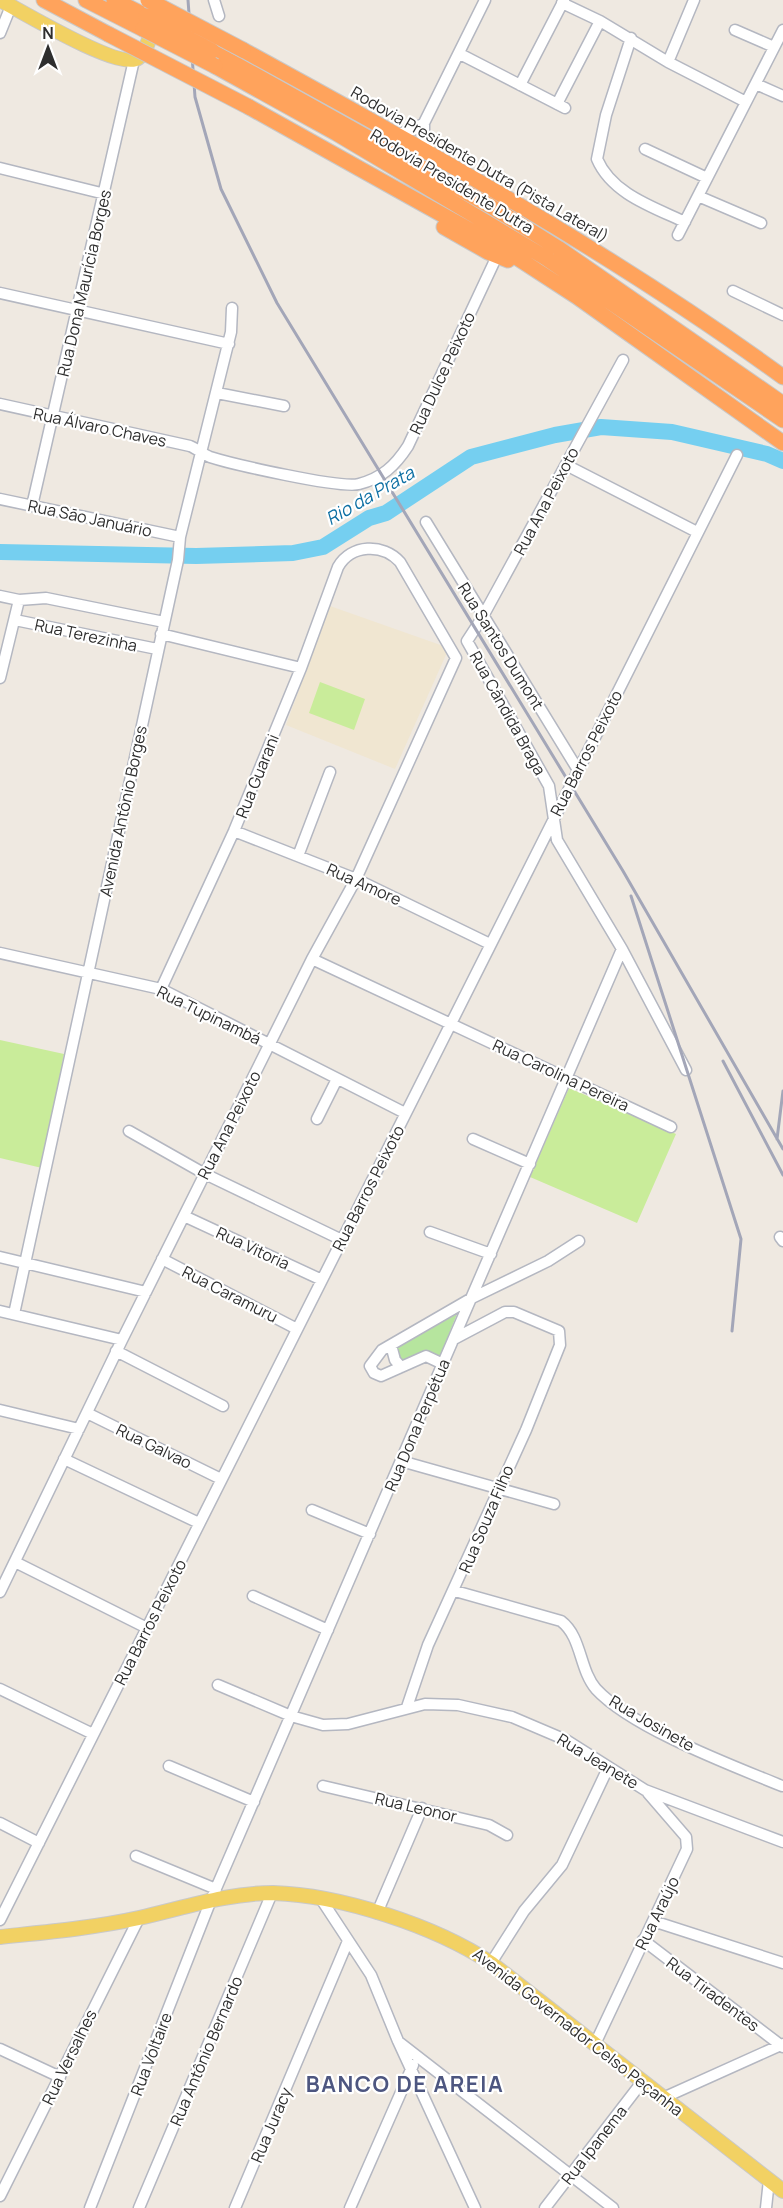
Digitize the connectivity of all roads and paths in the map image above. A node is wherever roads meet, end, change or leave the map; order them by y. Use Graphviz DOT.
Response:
graph roads {
  1 [pos="44,0"];
  2 [pos="86,0"];
  3 [pos="114,0"];
  4 [pos="148,0"];
  5 [pos="160,0"];
  6 [pos="214,0"];
  7 [pos="485,0"];
  8 [pos="694,0"];
  9 [pos="563,2"];
  10 [pos="6,3"];
  11 [pos="219,16"];
  12 [pos="600,21"];
  13 [pos="145,23"];
  14 [pos="735,30"];
  15 [pos="783,30"];
  16 [pos="0,33"];
  17 [pos="631,38"];
  18 [pos="774,47"];
  19 [pos="460,54"];
  20 [pos="214,59"];
  21 [pos="134,60"];
  22 [pos="668,62"];
  23 [pos="756,84"];
  24 [pos="520,85"];
  25 [pos="783,96"];
  26 [pos="746,102"];
  27 [pos="424,123"];
  28 [pos="292,132"];
  29 [pos="396,134"];
  30 [pos="645,149"];
  31 [pos="431,154"];
  32 [pos="0,168"];
  33 [pos="707,178"];
  34 [pos="105,194"];
  35 [pos="698,196"];
  36 [pos="685,222"];
  37 [pos="762,224"];
  38 [pos="678,235"];
  39 [pos="496,256"];
  40 [pos="530,266"];
  41 [pos="733,291"];
  42 [pos="0,293"];
  43 [pos="232,308"];
  44 [pos="77,311"];
  45 [pos="783,315"];
  46 [pos="229,344"];
  47 [pos="623,360"];
  48 [pos="783,378"];
  49 [pos="217,393"];
  50 [pos="0,404"];
  51 [pos="783,404"];
  52 [pos="284,406"];
  53 [pos="52,417"];
  54 [pos="783,420"];
  55 [pos="783,443"];
  56 [pos="200,451"];
  57 [pos="737,455"];
  58 [pos="566,465"];
  59 [pos="0,499"];
  60 [pos="32,506"];
  61 [pos="426,522"];
  62 [pos="698,532"];
  63 [pos="180,541"];
  64 [pos="342,559"];
  65 [pos="0,596"];
  66 [pos="19,600"];
  67 [pos="482,618"];
  68 [pos="15,620"];
  69 [pos="164,622"];
  70 [pos="161,634"];
  71 [pos="467,641"];
  72 [pos="157,650"];
  73 [pos="456,658"];
  74 [pos="301,668"];
  75 [pos="0,678"];
  76 [pos="578,770"];
  77 [pos="330,772"];
  78 [pos="554,815"];
  79 [pos="234,831"];
  80 [pos="298,856"];
  81 [pos="356,879"];
  82 [pos="490,944"];
  83 [pos="622,950"];
  84 [pos="0,953"];
  85 [pos="312,959"];
  86 [pos="89,973"];
  87 [pos="161,989"];
  88 [pos="450,1023"];
  89 [pos="269,1045"];
  90 [pos="686,1070"];
  91 [pos="567,1078"];
  92 [pos="338,1079"];
  93 [pos="405,1113"];
  94 [pos="317,1119"];
  95 [pos="671,1127"];
  96 [pos="129,1131"];
  97 [pos="474,1139"];
  98 [pos="530,1164"];
  99 [pos="205,1174"];
  100 [pos="184,1216"];
  101 [pos="430,1232"];
  102 [pos="342,1240"];
  103 [pos="579,1241"];
  104 [pos="491,1254"];
  105 [pos="0,1257"];
  106 [pos="162,1259"];
  107 [pos="25,1263"];
  108 [pos="322,1280"];
  109 [pos="146,1292"];
  110 [pos="472,1298"];
  111 [pos="0,1311"];
  112 [pos="14,1314"];
  113 [pos="297,1329"];
  114 [pos="454,1339"];
  115 [pos="122,1340"];
  116 [pos="391,1345"];
  117 [pos="116,1351"];
  118 [pos="443,1364"];
  119 [pos="401,1367"];
  120 [pos="223,1406"];
  121 [pos="0,1410"];
  122 [pos="87,1413"];
  123 [pos="79,1429"];
  124 [pos="64,1459"];
  125 [pos="401,1461"];
  126 [pos="221,1479"];
  127 [pos="497,1490"];
  128 [pos="554,1504"];
  129 [pos="312,1510"];
  130 [pos="199,1523"];
  131 [pos="370,1534"];
  132 [pos="15,1562"];
  133 [pos="455,1591"];
  134 [pos="0,1592"];
  135 [pos="253,1596"];
  136 [pos="147,1628"];
  137 [pos="328,1630"];
  138 [pos="218,1685"];
  139 [pos="0,1689"];
  140 [pos="407,1707"];
  141 [pos="291,1716"];
  142 [pos="93,1734"];
  143 [pos="169,1766"];
  144 [pos="608,1768"];
  145 [pos="323,1786"];
  146 [pos="782,1786"];
  147 [pos="645,1790"];
  148 [pos="254,1802"];
  149 [pos="422,1808"];
  150 [pos="0,1823"];
  151 [pos="507,1835"];
  152 [pos="783,1842"];
  153 [pos="39,1843"];
  154 [pos="136,1856"];
  155 [pos="272,1893"];
  156 [pos="214,1894"];
  157 [pos="321,1899"];
  158 [pos="377,1913"];
  159 [pos="139,1918"];
  160 [pos="0,1920"];
  161 [pos="653,1921"];
  162 [pos="0,1937"];
  163 [pos="643,1940"];
  164 [pos="348,1941"];
  165 [pos="491,1963"];
  166 [pos="783,1963"];
  167 [pos="398,2041"];
  168 [pos="595,2044"];
  169 [pos="782,2045"];
  170 [pos="0,2049"];
  171 [pos="419,2058"];
  172 [pos="410,2068"];
  173 [pos="60,2077"];
  174 [pos="642,2082"];
  175 [pos="663,2098"];
  176 [pos="571,2174"];
  177 [pos="770,2180"];
  178 [pos="783,2191"];
  179 [pos="0,2196"];
  180 [pos="90,2208"];
  181 [pos="139,2208"];
  182 [pos="235,2208"];
  183 [pos="350,2208"];
  184 [pos="476,2208"];
  185 [pos="545,2208"];
  186 [pos="613,2208"];
  187 [pos="766,2208"];
  1 -- 28 [label="highway, bridge"];
  2 -- 13 [label="highway, Rodovia Presidente Dutra"];
  3 -- 13 [label="highway, Rodovia Presidente Dutra"];
  4 -- 29 [label="highway, Rodovia Presidente Dutra (Pista Lateral), bridge"];
  5 -- 21 [label="main road"];
  6 -- 11 [label="street"];
  7 -- 19 [label="street"];
  8 -- 22 [label="street"];
  9 -- 12 [label="street"];
  9 -- 24 [label="street"];
  10 -- 16 [label="street"];
  10 -- 21 [label="main road"];
  12 -- 17 [label="street"];
  12 -- 24 [label="street"];
  13 -- 20 [label="highway, Rodovia Presidente Dutra, bridge"];
  14 -- 18 [label="street"];
  15 -- 18 [label="street"];
  17 -- 22 [label="street"];
  17 -- 36 [label="street"];
  18 -- 23 [label="street"];
  19 -- 24 [label="street"];
  19 -- 27 [label="street"];
  20 -- 51 [label="highway, Rodovia Presidente Dutra"];
  20 -- 54 [label="highway, Rodovia Presidente Dutra"];
  21 -- 34 [label="street, Rua Dona Maurícia Borges"];
  22 -- 26 [label="street"];
  23 -- 25 [label="street"];
  23 -- 26 [label="street"];
  26 -- 33 [label="street"];
  27 -- 29 [label="street"];
  27 -- 31 [label="street"];
  28 -- 39 [label="highway"];
  28 -- 40 [label="highway"];
  29 -- 31 [label="highway, Rodovia Presidente Dutra (Pista Lateral)"];
  30 -- 33 [label="street"];
  31 -- 48 [label="highway, Rodovia Presidente Dutra (Pista Lateral)"];
  32 -- 34 [label="street"];
  33 -- 35 [label="street"];
  34 -- 44 [label="street, Rua Dona Maurícia Borges"];
  35 -- 36 [label="street"];
  35 -- 37 [label="street"];
  36 -- 38 [label="street"];
  39 -- 40 [label="highway"];
  39 -- 56 [label="street, Rua Dulce Peixoto"];
  40 -- 55 [label="highway"];
  41 -- 45 [label="street"];
  42 -- 44 [label="street"];
  43 -- 46 [label="street, Avenida Antônio Borges"];
  44 -- 46 [label="street"];
  44 -- 53 [label="street, Rua Dona Maurícia Borges"];
  46 -- 49 [label="street, Avenida Antônio Borges"];
  47 -- 58 [label="street, Rua Ana Peixoto"];
  49 -- 52 [label="street"];
  49 -- 56 [label="street, Avenida Antônio Borges"];
  50 -- 53 [label="street, Rua Álvaro Chaves"];
  53 -- 56 [label="street, Rua Álvaro Chaves"];
  53 -- 60 [label="street, Rua Dona Maurícia Borges"];
  56 -- 63 [label="street, Avenida Antônio Borges"];
  57 -- 62 [label="street, Rua Barros Peixoto"];
  58 -- 62 [label="street"];
  58 -- 67 [label="street, Rua Ana Peixoto"];
  59 -- 60 [label="street, Rua Sāo Januário"];
  60 -- 63 [label="street, Rua Sāo Januário"];
  61 -- 67 [label="street, Rua Santos Dumont"];
  62 -- 76 [label="street, Rua Barros Peixoto"];
  63 -- 69 [label="street, Avenida Antônio Borges"];
  64 -- 73 [label="street, Rua Cândida Braga"];
  64 -- 74 [label="street, Rua Guarani"];
  65 -- 66 [label="street"];
  66 -- 68 [label="street"];
  66 -- 69 [label="street"];
  67 -- 71 [label="street, Rua Ana Peixoto"];
  67 -- 76 [label="street, Rua Santos Dumont"];
  68 -- 72 [label="street, Rua Terezinha"];
  68 -- 75 [label="street"];
  69 -- 70 [label="street, Avenida Antônio Borges"];
  70 -- 72 [label="street, Avenida Antônio Borges"];
  70 -- 74 [label="street, Rua Terezinha"];
  71 -- 78 [label="street, Rua Cândida Braga"];
  72 -- 86 [label="street, Avenida Antônio Borges"];
  73 -- 81 [label="street, Rua Ana Peixoto"];
  74 -- 79 [label="street, Rua Guarani"];
  76 -- 78 [label="street, Rua Barros Peixoto"];
  77 -- 80 [label="street"];
  78 -- 82 [label="street, Rua Barros Peixoto"];
  78 -- 83 [label="street"];
  79 -- 80 [label="street, Rua Amore"];
  79 -- 87 [label="street, Rua Guarani"];
  80 -- 81 [label="street, Rua Amore"];
  81 -- 82 [label="street, Rua Amore"];
  81 -- 85 [label="street, Rua Ana Peixoto"];
  82 -- 88 [label="street, Rua Barros Peixoto"];
  83 -- 90 [label="street"];
  83 -- 91 [label="street, Rua Dona Perpétua"];
  84 -- 86 [label="street, Rua Tupinambá"];
  85 -- 88 [label="street, Rua Carolina Pereira"];
  85 -- 89 [label="street, Rua Ana Peixoto"];
  86 -- 87 [label="street, Rua Tupinambá"];
  86 -- 107 [label="street, Avenida Antônio Borges"];
  87 -- 89 [label="street, Rua Tupinambá"];
  88 -- 91 [label="street, Rua Carolina Pereira"];
  88 -- 93 [label="street, Rua Barros Peixoto"];
  89 -- 92 [label="street, Rua Tupinambá"];
  89 -- 99 [label="street, Rua Ana Peixoto"];
  91 -- 95 [label="street, Rua Carolina Pereira"];
  91 -- 98 [label="street, Rua Dona Perpétua"];
  92 -- 93 [label="street, Rua Tupinambá"];
  92 -- 94 [label="street"];
  93 -- 102 [label="street, Rua Barros Peixoto"];
  96 -- 99 [label="street"];
  97 -- 98 [label="street"];
  98 -- 104 [label="street, Rua Dona Perpétua"];
  99 -- 100 [label="street, Rua Ana Peixoto"];
  99 -- 102 [label="street"];
  100 -- 106 [label="street, Rua Ana Peixoto"];
  100 -- 108 [label="street, Rua Vitoria"];
  101 -- 104 [label="street"];
  102 -- 108 [label="street, Rua Barros Peixoto"];
  103 -- 110 [label="street"];
  104 -- 110 [label="street, Rua Dona Perpétua"];
  105 -- 107 [label="street"];
  106 -- 109 [label="street, Rua Ana Peixoto"];
  106 -- 113 [label="street, Rua Caramuru"];
  107 -- 109 [label="street"];
  107 -- 112 [label="street, Avenida Antônio Borges"];
  108 -- 113 [label="street, Rua Barros Peixoto"];
  109 -- 115 [label="street, Rua Ana Peixoto"];
  110 -- 114 [label="street, Rua Dona Perpétua"];
  110 -- 116 [label="street"];
  111 -- 112 [label="street"];
  112 -- 115 [label="street"];
  113 -- 126 [label="street, Rua Barros Peixoto"];
  114 -- 118 [label="street, Rua Dona Perpétua"];
  114 -- 127 [label="street, Rua Souza Filho"];
  115 -- 117 [label="street, Rua Ana Peixoto"];
  116 -- 119 [label="street"];
  116 -- 119 [label="street"];
  117 -- 120 [label="street"];
  117 -- 122 [label="street, Rua Ana Peixoto"];
  118 -- 119 [label="street"];
  118 -- 125 [label="street, Rua Dona Perpétua"];
  121 -- 123 [label="street"];
  122 -- 123 [label="street, Rua Ana Peixoto"];
  122 -- 126 [label="street, Rua Galvao"];
  123 -- 124 [label="street, Rua Ana Peixoto"];
  124 -- 130 [label="street"];
  124 -- 132 [label="street, Rua Ana Peixoto"];
  125 -- 127 [label="street"];
  125 -- 131 [label="street, Rua Dona Perpétua"];
  126 -- 130 [label="street, Rua Barros Peixoto"];
  127 -- 128 [label="street"];
  127 -- 133 [label="street, Rua Souza Filho"];
  129 -- 131 [label="street"];
  130 -- 136 [label="street, Rua Barros Peixoto"];
  131 -- 137 [label="street, Rua Dona Perpétua"];
  132 -- 134 [label="street, Rua Ana Peixoto"];
  132 -- 136 [label="street"];
  133 -- 140 [label="street, Rua Souza Filho"];
  133 -- 146 [label="street, Rua Josinete"];
  135 -- 137 [label="street"];
  136 -- 142 [label="street, Rua Barros Peixoto"];
  137 -- 141 [label="street, Rua Dona Perpétua"];
  138 -- 141 [label="street, Rua Jeanete"];
  139 -- 142 [label="street"];
  140 -- 141 [label="street, Rua Jeanete"];
  140 -- 144 [label="street, Rua Jeanete"];
  141 -- 148 [label="street, Rua Dona Perpétua"];
  142 -- 153 [label="street, Rua Barros Peixoto"];
  143 -- 148 [label="street"];
  144 -- 147 [label="street, Rua Jeanete"];
  144 -- 165 [label="street"];
  145 -- 149 [label="street, Rua Leonor"];
  147 -- 152 [label="street, Rua Jeanete"];
  147 -- 161 [label="street, Rua Araújo"];
  148 -- 156 [label="street, Rua Dona Perpétua"];
  149 -- 151 [label="street, Rua Leonor"];
  149 -- 158 [label="street"];
  150 -- 153 [label="street"];
  153 -- 160 [label="street, Rua Barros Peixoto"];
  154 -- 156 [label="street"];
  155 -- 156 [label="main road, Avenida Governador Celso Peçanha"];
  155 -- 157 [label="main road, Avenida Governador Celso Peçanha"];
  155 -- 181 [label="street, Rua Antônio Bernardo"];
  156 -- 159 [label="main road, Avenida Governador Celso Peçanha"];
  156 -- 180 [label="street, Rua Voltaire"];
  157 -- 158 [label="main road, Avenida Governador Celso Peçanha"];
  157 -- 164 [label="street"];
  158 -- 165 [label="main road, Avenida Governador Celso Peçanha"];
  159 -- 162 [label="main road, Avenida Governador Celso Peçanha"];
  159 -- 173 [label="street, Rua Versalhes"];
  161 -- 163 [label="street, Rua Araújo"];
  161 -- 166 [label="street"];
  163 -- 168 [label="street, Rua Araújo"];
  163 -- 169 [label="street, Rua Tiradentes"];
  164 -- 167 [label="street"];
  164 -- 182 [label="street, Rua Juracy"];
  165 -- 168 [label="main road, Avenida Governador Celso Peçanha"];
  167 -- 171 [label="street"];
  167 -- 172 [label="street"];
  168 -- 174 [label="main road, Avenida Governador Celso Peçanha"];
  169 -- 175 [label="street"];
  170 -- 173 [label="street"];
  171 -- 172 [label="street"];
  171 -- 176 [label="street"];
  172 -- 183 [label="street"];
  172 -- 184 [label="street"];
  173 -- 179 [label="street, Rua Versalhes"];
  174 -- 175 [label="main road, Avenida Governador Celso Peçanha"];
  174 -- 176 [label="street, Rua Ipanema"];
  175 -- 177 [label="main road, Avenida Governador Celso Peçanha"];
  176 -- 185 [label="street, Rua Ipanema"];
  176 -- 186 [label="street"];
  177 -- 178 [label="main road, Avenida Governador Celso Peçanha"];
  177 -- 187 [label="street"];
}
